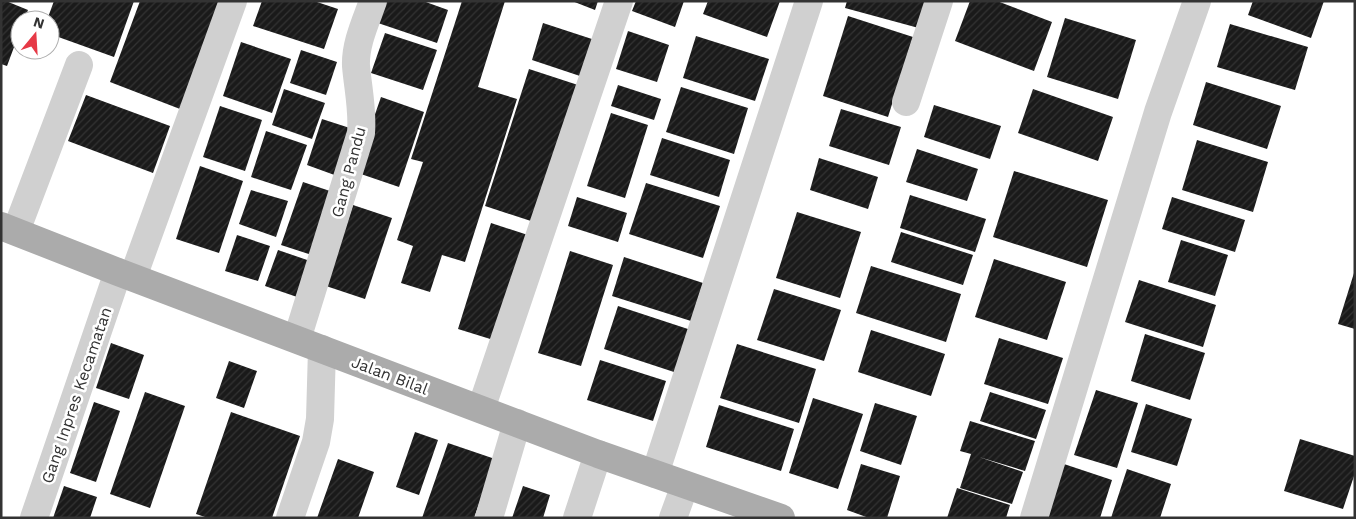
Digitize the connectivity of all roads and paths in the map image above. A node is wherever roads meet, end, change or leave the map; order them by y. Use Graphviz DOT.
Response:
graph roads {
  1 [pos="233,1"];
  2 [pos="373,1"];
  3 [pos="620,1"];
  4 [pos="809,1"];
  5 [pos="939,1"];
  6 [pos="1197,1"];
  7 [pos="79,65"];
  8 [pos="906,102"];
  9 [pos="9,229"];
  10 [pos="125,275"];
  11 [pos="310,344"];
  12 [pos="481,409"];
  13 [pos="517,423"];
  14 [pos="598,454"];
  15 [pos="655,474"];
  16 [pos="685,485"];
  17 [pos="34,518"];
  18 [pos="290,518"];
  19 [pos="490,518"];
  20 [pos="577,518"];
  21 [pos="673,518"];
  22 [pos="781,518"];
  23 [pos="1034,518"];
  1 -- 10 [label="street, Gang Inpres Kecamatan"];
  2 -- 11 [label="street, Gang Pandu"];
  3 -- 12 [label="street"];
  4 -- 15 [label="street"];
  5 -- 8 [label="street"];
  6 -- 23 [label="street"];
  7 -- 9 [label="street"];
  9 -- 10 [label="main road, Jalan Bilal"];
  10 -- 11 [label="main road, Jalan Bilal"];
  10 -- 17 [label="street, Gang Inpres Kecamatan"];
  11 -- 12 [label="main road, Jalan Bilal"];
  11 -- 18 [label="street, Gang Pandu"];
  12 -- 13 [label="main road, Jalan Bilal"];
  13 -- 14 [label="main road, Jalan Bilal"];
  13 -- 19 [label="street"];
  14 -- 15 [label="main road, Jalan Bilal"];
  14 -- 20 [label="street"];
  15 -- 16 [label="main road, Jalan Bilal"];
  16 -- 21 [label="street"];
  16 -- 22 [label="main road, Jalan Bilal"];
}
